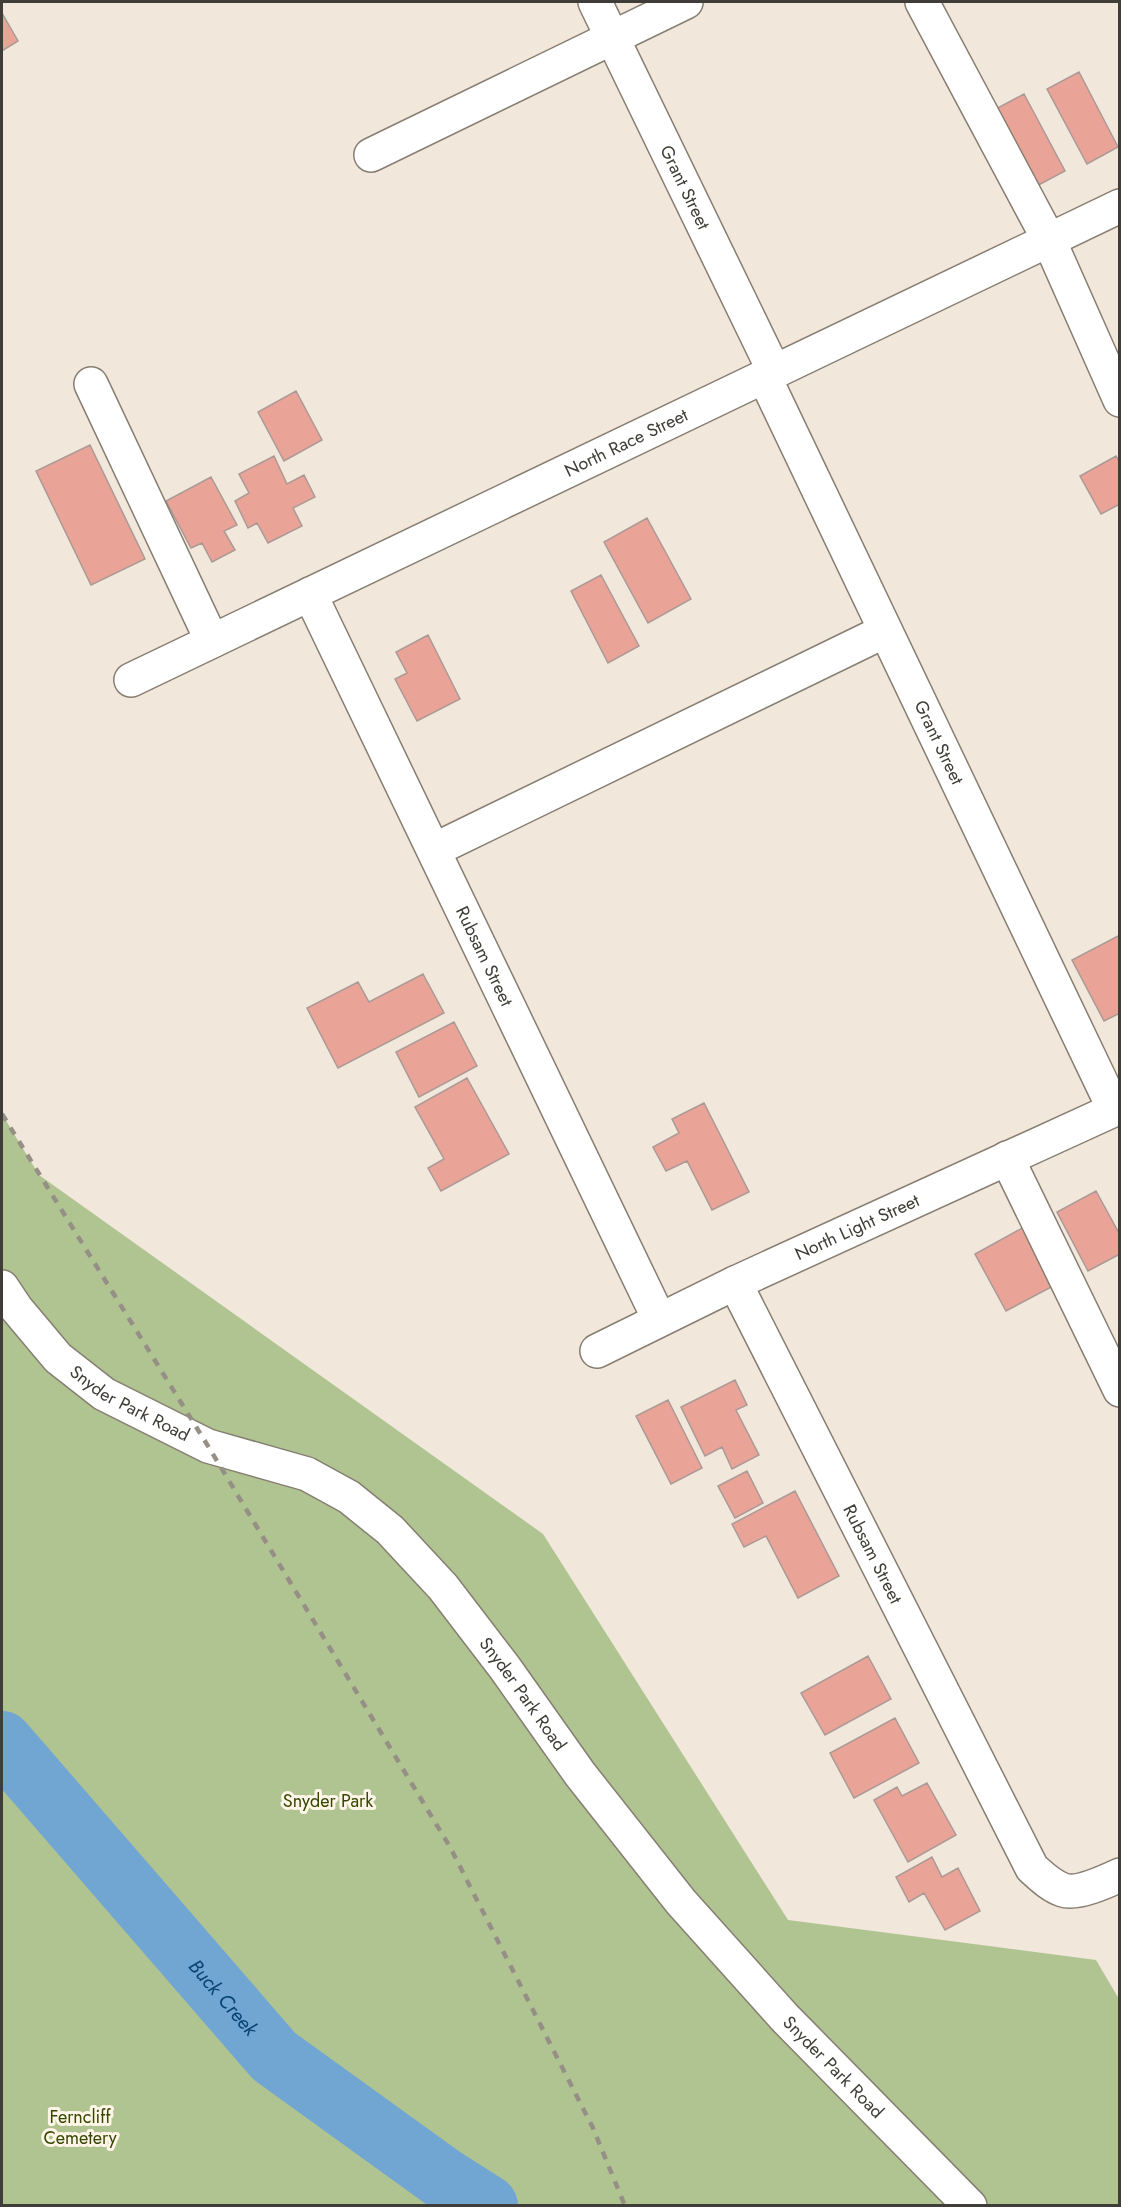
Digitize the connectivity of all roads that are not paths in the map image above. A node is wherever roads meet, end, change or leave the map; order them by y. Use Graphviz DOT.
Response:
graph roads {
  1 [pos="595,2"];
  2 [pos="686,2"];
  3 [pos="922,2"];
  4 [pos="612,37"];
  5 [pos="371,155"];
  6 [pos="1119,206"];
  7 [pos="1049,240"];
  8 [pos="769,374"];
  9 [pos="91,384"];
  10 [pos="1119,400"];
  11 [pos="310,594"];
  12 [pos="885,631"];
  13 [pos="212,641"];
  14 [pos="131,680"];
  15 [pos="434,850"];
  16 [pos="1117,1108"];
  17 [pos="1007,1158"];
  18 [pos="735,1283"];
  19 [pos="2,1287"];
  20 [pos="659,1319"];
  21 [pos="597,1351"];
  22 [pos="1119,1390"];
  23 [pos="1119,1875"];
  24 [pos="970,2205"];
  1 -- 4 [label="street, Grant Street"];
  2 -- 4 [label="street"];
  3 -- 7 [label="street"];
  4 -- 5 [label="street"];
  4 -- 8 [label="street, Grant Street"];
  6 -- 7 [label="street, North Race Street"];
  7 -- 8 [label="street, North Race Street"];
  7 -- 10 [label="street"];
  8 -- 11 [label="street, North Race Street"];
  8 -- 12 [label="street, Grant Street"];
  9 -- 13 [label="street"];
  11 -- 13 [label="street, North Race Street"];
  11 -- 15 [label="street, Rubsam Street"];
  12 -- 15 [label="street"];
  12 -- 16 [label="street, Grant Street"];
  13 -- 14 [label="street, North Race Street"];
  15 -- 20 [label="street, Rubsam Street"];
  16 -- 17 [label="street, North Light Street"];
  17 -- 18 [label="street, North Light Street"];
  17 -- 22 [label="street"];
  18 -- 20 [label="street, North Light Street"];
  18 -- 23 [label="street, Rubsam Street"];
  19 -- 24 [label="street, Snyder Park Road"];
  20 -- 21 [label="street, North Light Street"];
}
